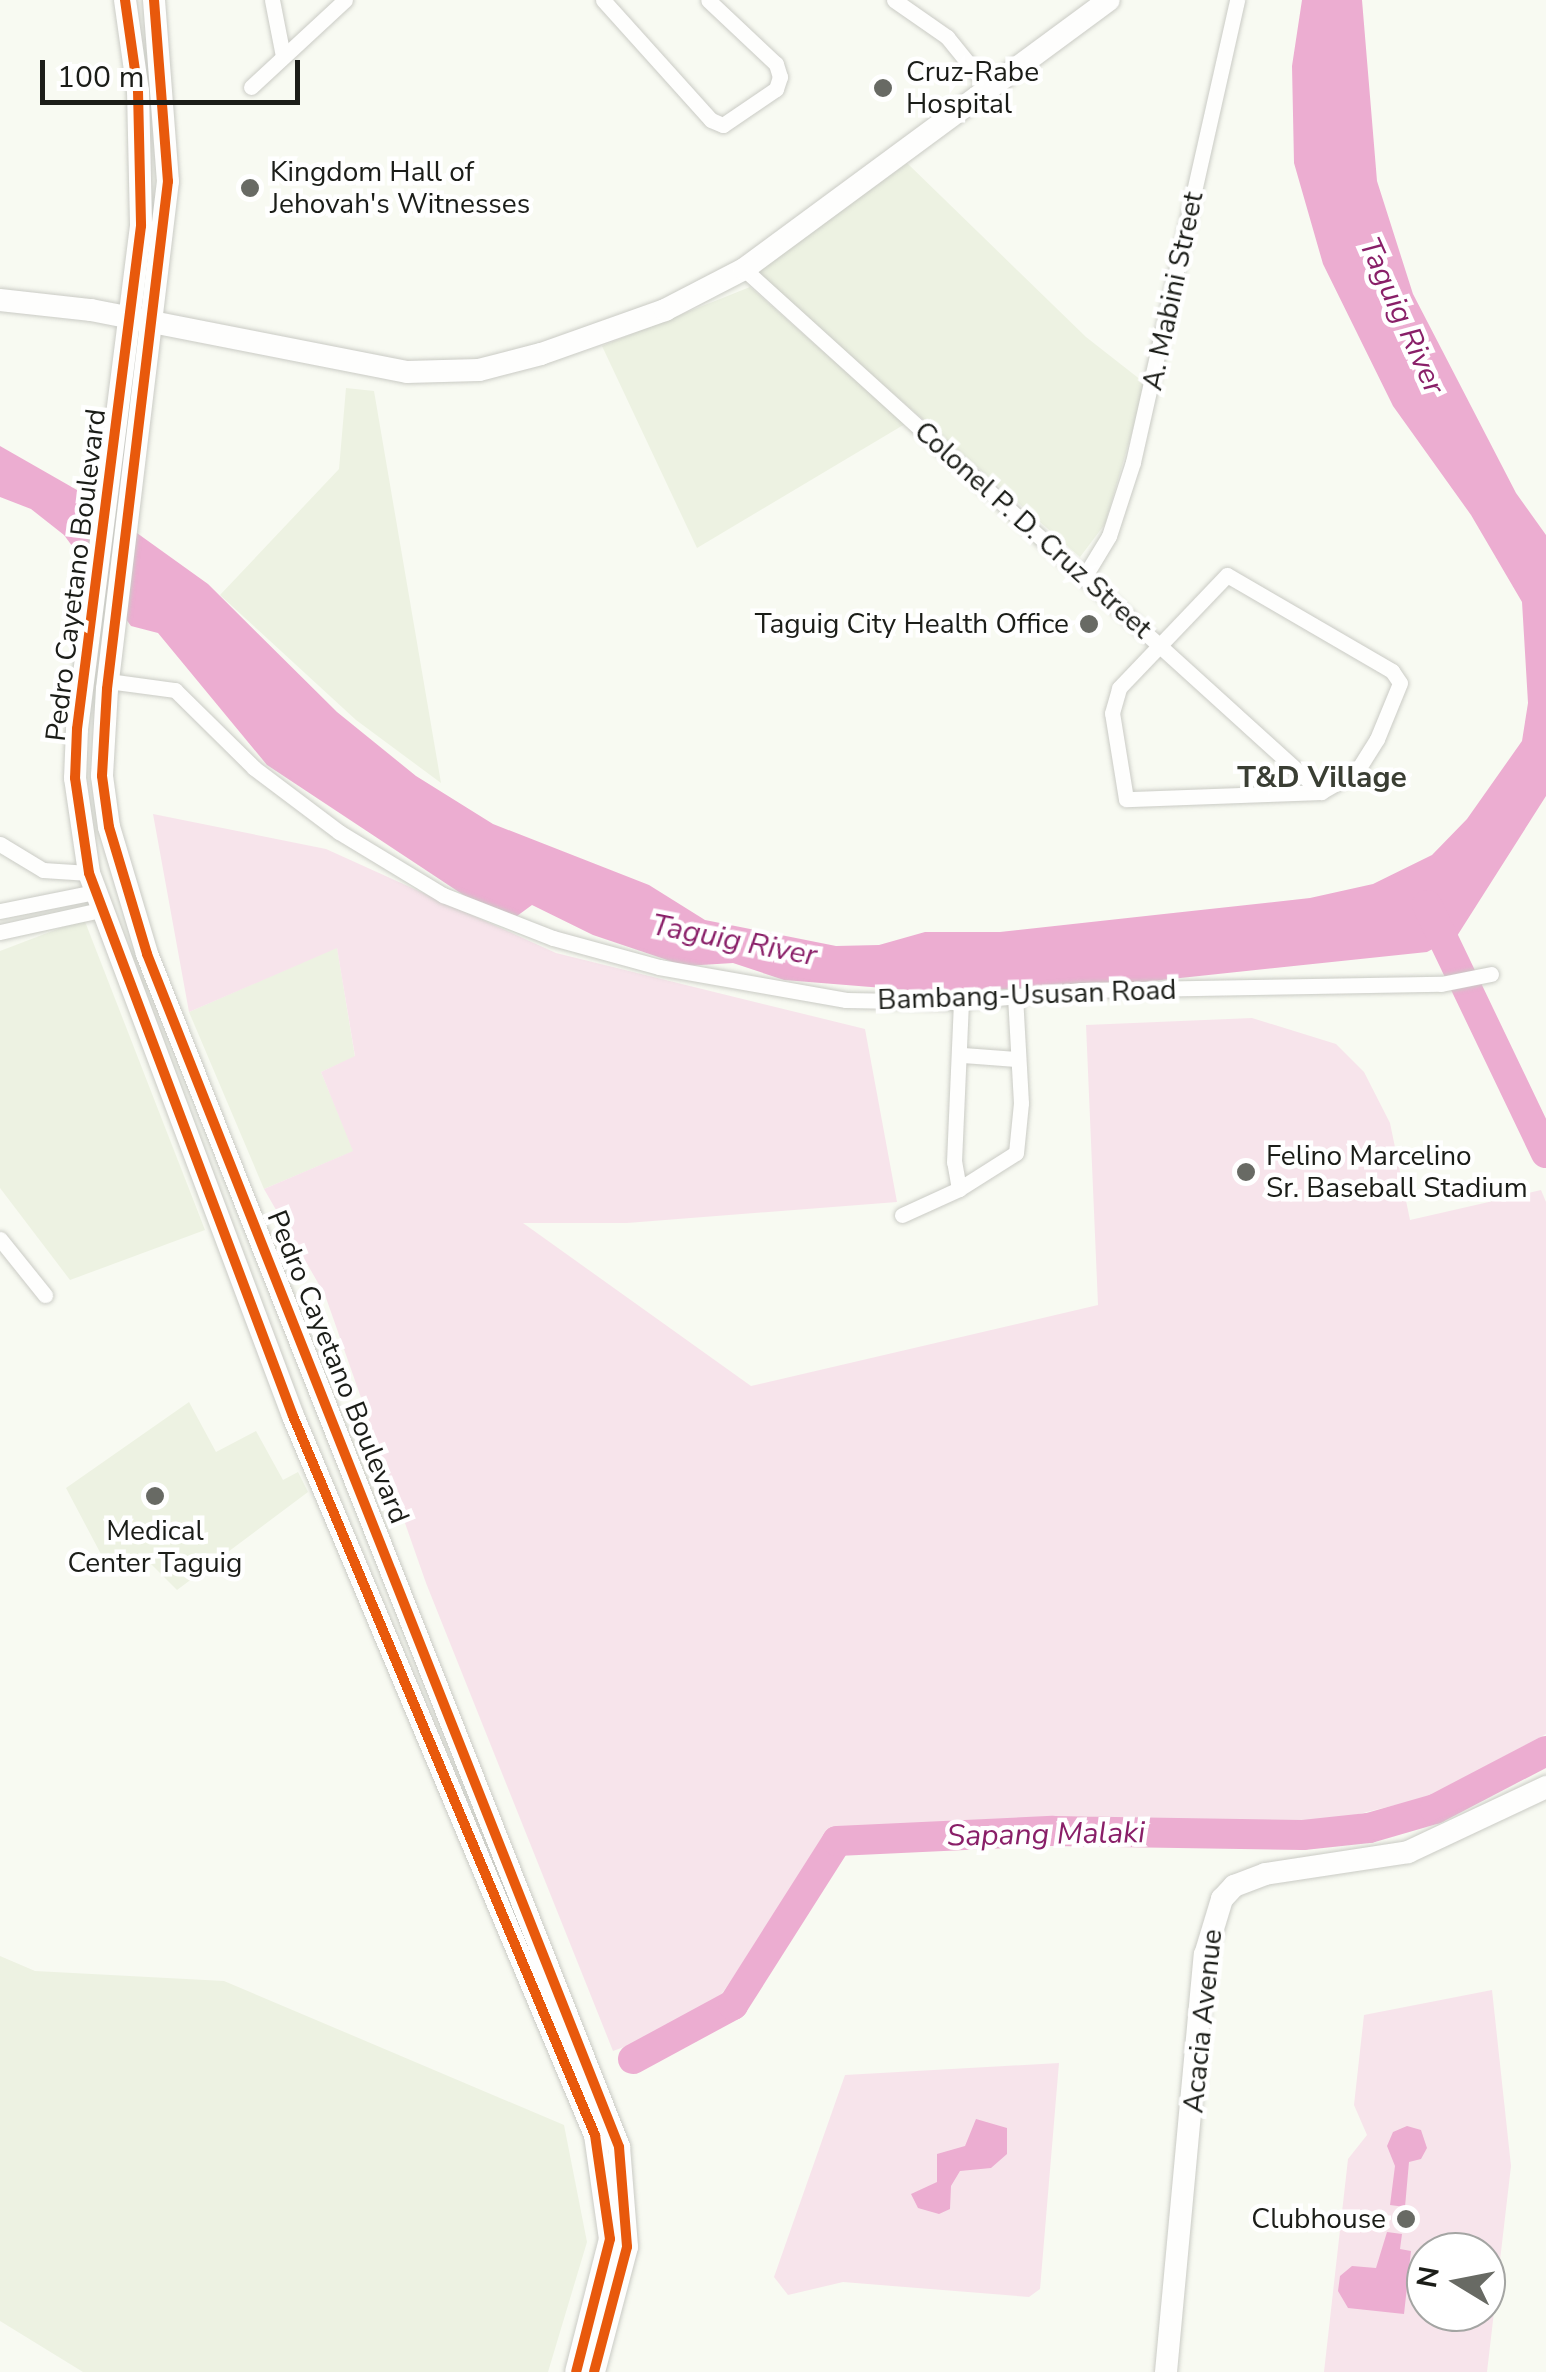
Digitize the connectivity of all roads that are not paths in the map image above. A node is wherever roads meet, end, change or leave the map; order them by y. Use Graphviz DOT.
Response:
graph roads {
  1 [pos="125,0"];
  2 [pos="154,0"];
  3 [pos="272,0"];
  4 [pos="345,0"];
  5 [pos="603,0"];
  6 [pos="708,0"];
  7 [pos="894,0"];
  8 [pos="1108,0"];
  9 [pos="1236,0"];
  10 [pos="283,56"];
  11 [pos="986,85"];
  12 [pos="251,87"];
  13 [pos="744,270"];
  14 [pos="0,300"];
  15 [pos="142,320"];
  16 [pos="122,483"];
  17 [pos="1086,574"];
  18 [pos="1158,643"];
  19 [pos="108,681"];
  20 [pos="1321,792"];
  21 [pos="0,844"];
  22 [pos="94,892"];
  23 [pos="32,904"];
  24 [pos="0,911"];
  25 [pos="35,924"];
  26 [pos="0,932"];
  27 [pos="147,954"];
  28 [pos="119,964"];
  29 [pos="1484,976"];
  30 [pos="1015,997"];
  31 [pos="961,1001"];
  32 [pos="964,1054"];
  33 [pos="1016,1059"];
  34 [pos="959,1189"];
  35 [pos="902,1214"];
  36 [pos="0,1239"];
  37 [pos="45,1295"];
  38 [pos="351,1459"];
  39 [pos="318,1472"];
  40 [pos="1546,1787"];
  41 [pos="576,2372"];
  42 [pos="594,2372"];
  43 [pos="1166,2372"];
  1 -- 15 [label="main road, Pedro Cayetano Boulevard"];
  2 -- 15 [label="main road, Pedro Cayetano Boulevard"];
  3 -- 10 [label="street"];
  4 -- 10 [label="street"];
  5 -- 6 [label="street"];
  7 -- 11 [label="street"];
  8 -- 11 [label="main road"];
  9 -- 17 [label="street, A. Mabini Street"];
  10 -- 12 [label="street"];
  11 -- 13 [label="main road"];
  13 -- 15 [label="main road"];
  13 -- 17 [label="street, Colonel P. D. Cruz Street"];
  14 -- 15 [label="main road"];
  15 -- 16 [label="main road, Pedro Cayetano Boulevard"];
  16 -- 19 [label="main road, Pedro Cayetano Boulevard"];
  16 -- 22 [label="main road, Pedro Cayetano Boulevard"];
  17 -- 18 [label="street, Colonel P. D. Cruz Street"];
  18 -- 20 [label="street, Colonel P. D. Cruz Street"];
  18 -- 20 [label="street"];
  18 -- 20 [label="street"];
  19 -- 27 [label="main road, Pedro Cayetano Boulevard"];
  19 -- 31 [label="street, Bambang-Ususan Road"];
  21 -- 22 [label="street"];
  22 -- 23 [label="street"];
  22 -- 25 [label="street"];
  22 -- 28 [label="main road, Pedro Cayetano Boulevard"];
  23 -- 24 [label="street"];
  23 -- 25 [label="street"];
  25 -- 26 [label="street"];
  27 -- 28 [label="main road"];
  27 -- 38 [label="main road, Pedro Cayetano Boulevard"];
  28 -- 39 [label="main road, Pedro Cayetano Boulevard"];
  29 -- 30 [label="street, Bambang-Ususan Road"];
  30 -- 31 [label="street, Bambang-Ususan Road"];
  30 -- 33 [label="street"];
  31 -- 32 [label="street"];
  32 -- 33 [label="street"];
  32 -- 34 [label="street"];
  33 -- 34 [label="street"];
  34 -- 35 [label="street"];
  36 -- 37 [label="street"];
  38 -- 39 [label="main road"];
  38 -- 42 [label="main road, Pedro Cayetano Boulevard"];
  39 -- 41 [label="main road, Pedro Cayetano Boulevard"];
  40 -- 43 [label="main road, Acacia Avenue"];
}
